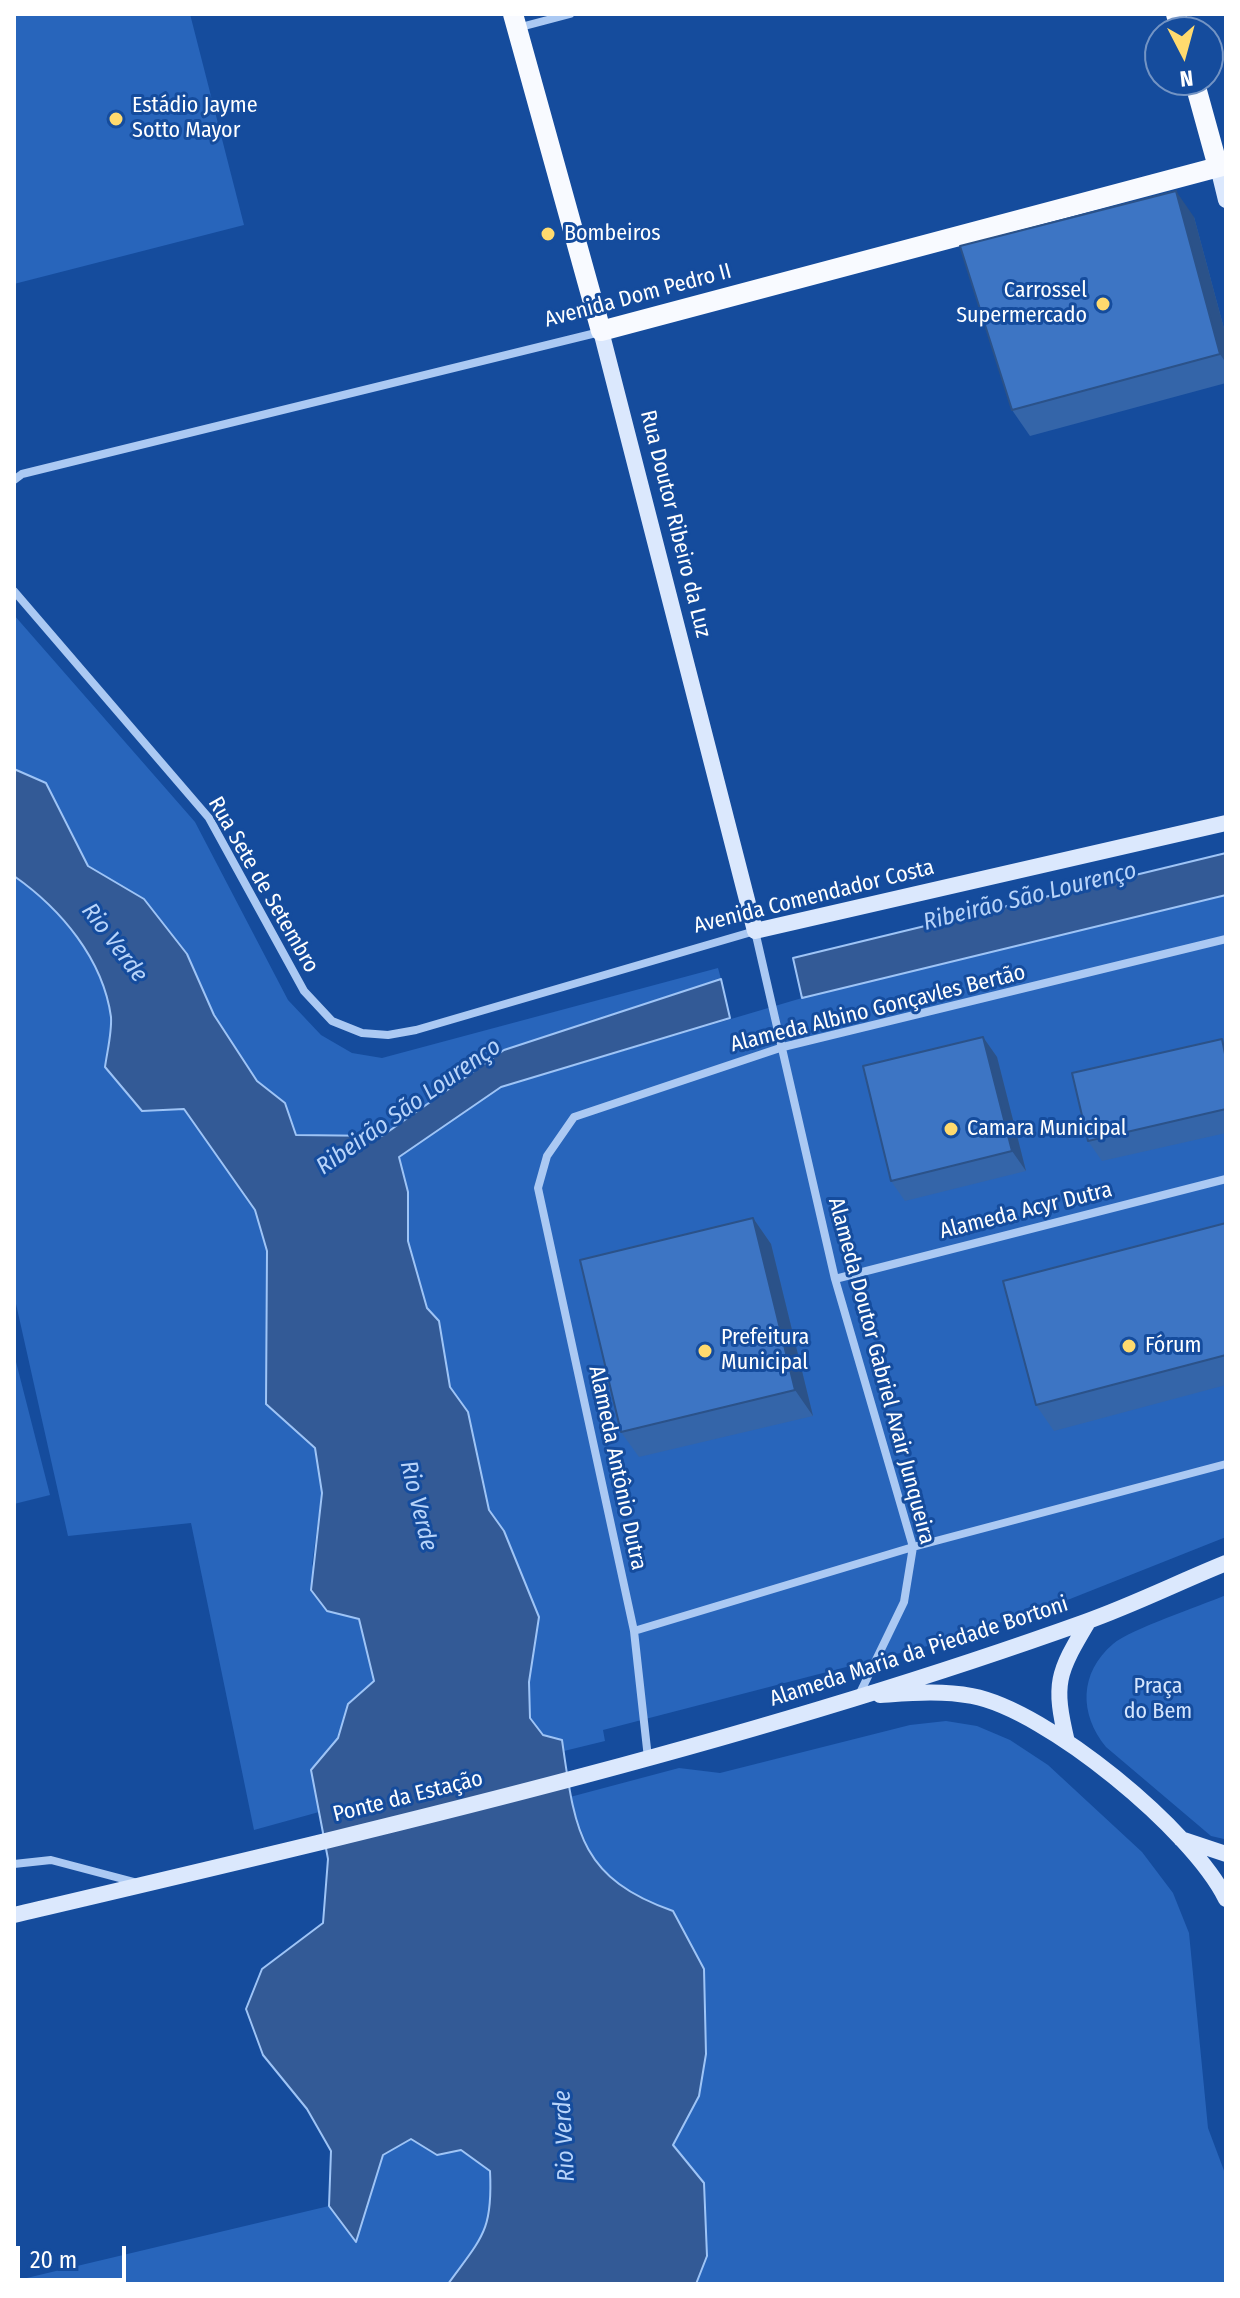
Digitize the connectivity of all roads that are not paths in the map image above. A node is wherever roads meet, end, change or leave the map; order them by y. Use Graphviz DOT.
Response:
graph roads {
  1 [pos="570,14"];
  2 [pos="515,21"];
  3 [pos="1199,96"];
  4 [pos="1222,166"];
  5 [pos="1226,200"];
  6 [pos="601,331"];
  7 [pos="14,480"];
  8 [pos="14,591"];
  9 [pos="1226,823"];
  10 [pos="755,931"];
  11 [pos="1226,939"];
  12 [pos="416,1030"];
  13 [pos="783,1047"];
  14 [pos="1226,1179"];
  15 [pos="538,1188"];
  16 [pos="835,1279"];
  17 [pos="1226,1464"];
  18 [pos="913,1547"];
  19 [pos="1226,1563"];
  20 [pos="1088,1622"];
  21 [pos="634,1631"];
  22 [pos="858,1696"];
  23 [pos="1067,1742"];
  24 [pos="648,1758"];
  25 [pos="620,1767"];
  26 [pos="1179,1838"];
  27 [pos="1226,1854"];
  28 [pos="14,1864"];
  29 [pos="144,1884"];
  30 [pos="1226,1899"];
  31 [pos="14,1915"];
  1 -- 2 [label="street"];
  2 -- 6 [label="main road, Rua Doutor Ribeiro da Luz"];
  3 -- 4 [label="main road"];
  4 -- 5 [label="main road"];
  4 -- 6 [label="main road, Avenida Dom Pedro II"];
  6 -- 7 [label="street, Avenida Dom Pedro II"];
  6 -- 10 [label="main road, Rua Doutor Ribeiro da Luz"];
  8 -- 12 [label="street, Rua Sete de Setembro"];
  9 -- 10 [label="main road, Avenida Comendador Costa"];
  10 -- 12 [label="street, Avenida Comendador Costa"];
  10 -- 13 [label="street, Rua Doutor Ribeiro da Luz"];
  11 -- 13 [label="street, Alameda Albino Gonçavles Bertão"];
  13 -- 15 [label="street, Alameda Albino Gonçavles Bertão"];
  13 -- 16 [label="street, Alameda Doutor Gabriel Avair Junqueira"];
  14 -- 16 [label="street, Alameda Acyr Dutra"];
  15 -- 21 [label="street, Alameda Antônio Dutra"];
  16 -- 18 [label="street, Alameda Doutor Gabriel Avair Junqueira"];
  17 -- 18 [label="street"];
  18 -- 21 [label="street"];
  18 -- 22 [label="street, Alameda Doutor Gabriel Avair Junqueira"];
  19 -- 20 [label="main road, Alameda Maria da Piedade Bortoni"];
  20 -- 22 [label="main road, Alameda Maria da Piedade Bortoni"];
  20 -- 23 [label="main road"];
  21 -- 24 [label="street, Alameda Antônio Dutra"];
  22 -- 23 [label="main road"];
  22 -- 24 [label="main road, Alameda Maria da Piedade Bortoni"];
  23 -- 26 [label="main road"];
  24 -- 25 [label="main road, Alameda Maria da Piedade Bortoni"];
  25 -- 29 [label="main road, Ponte da Estação"];
  26 -- 27 [label="main road"];
  26 -- 30 [label="main road"];
  28 -- 29 [label="street"];
  29 -- 31 [label="main road, Ponte da Estação"];
}
